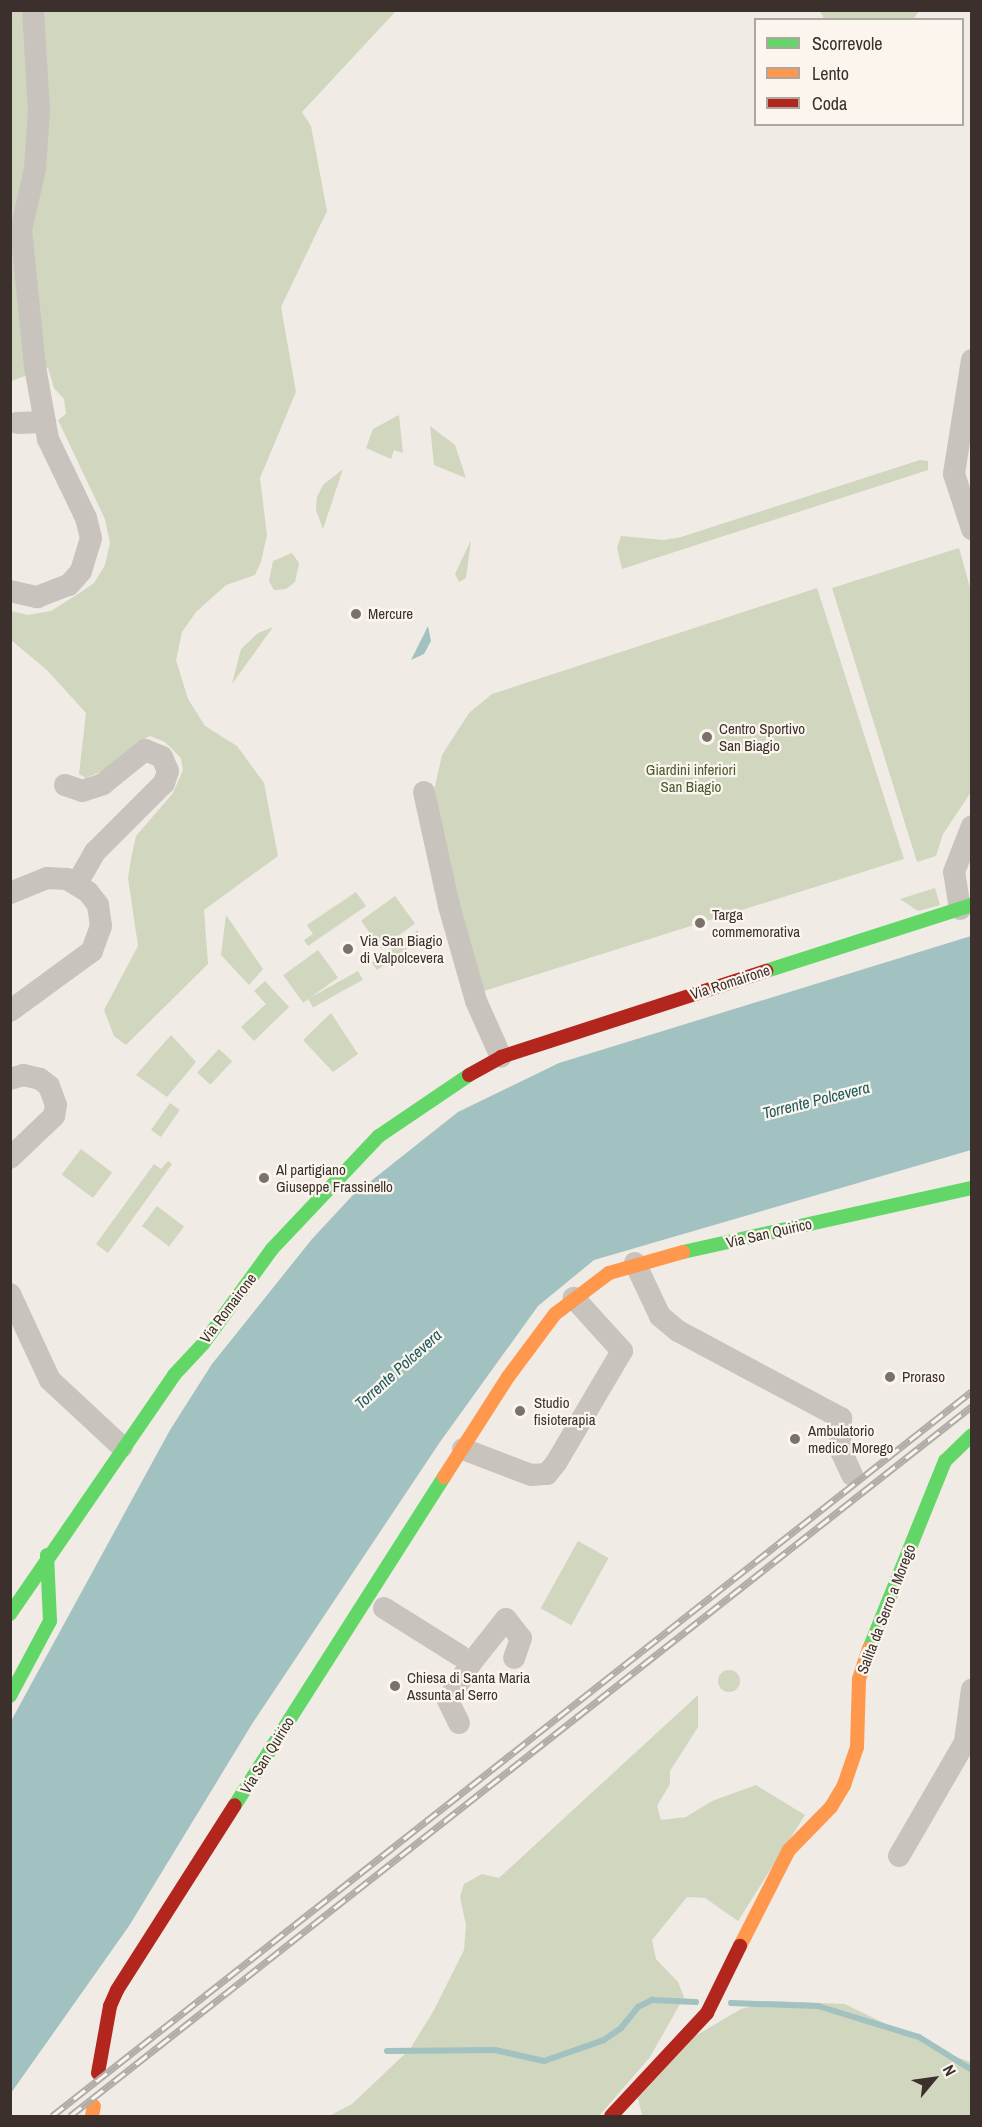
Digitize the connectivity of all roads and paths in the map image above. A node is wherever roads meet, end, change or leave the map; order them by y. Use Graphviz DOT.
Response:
graph roads {
  1 [pos="33,10"];
  2 [pos="972,360"];
  3 [pos="45,422"];
  4 [pos="17,423"];
  5 [pos="972,529"];
  6 [pos="10,591"];
  7 [pos="65,785"];
  8 [pos="424,792"];
  9 [pos="972,826"];
  10 [pos="77,883"];
  11 [pos="10,893"];
  12 [pos="964,897"];
  13 [pos="10,1011"];
  14 [pos="501,1057"];
  15 [pos="10,1079"];
  16 [pos="10,1158"];
  17 [pos="972,1188"];
  18 [pos="635,1263"];
  19 [pos="10,1293"];
  20 [pos="574,1298"];
  21 [pos="972,1436"];
  22 [pos="122,1447"];
  23 [pos="464,1449"];
  24 [pos="852,1475"];
  25 [pos="47,1555"];
  26 [pos="384,1608"];
  27 [pos="10,1614"];
  28 [pos="514,1658"];
  29 [pos="466,1660"];
  30 [pos="972,1689"];
  31 [pos="10,1696"];
  32 [pos="459,1722"];
  33 [pos="899,1856"];
  34 [pos="98,2073"];
  35 [pos="610,2116"];
  1 -- 3 [label="street"];
  2 -- 5 [label="street"];
  3 -- 4 [label="street"];
  3 -- 6 [label="street"];
  7 -- 10 [label="street"];
  8 -- 14 [label="street"];
  9 -- 12 [label="street, Via Romairone"];
  10 -- 11 [label="street"];
  10 -- 13 [label="street"];
  12 -- 14 [label="main road, Via Romairone"];
  14 -- 22 [label="main road, Via Romairone"];
  15 -- 16 [label="street"];
  17 -- 18 [label="main road, Via San Quirico"];
  18 -- 20 [label="main road, Via San Quirico"];
  18 -- 24 [label="street"];
  19 -- 22 [label="street"];
  20 -- 23 [label="main road, Via San Quirico"];
  20 -- 23 [label="street"];
  21 -- 35 [label="main road, Salita da Serro a Morego"];
  22 -- 25 [label="main road, Via Romairone"];
  23 -- 34 [label="main road, Via San Quirico"];
  25 -- 27 [label="main road, Via Romairone"];
  25 -- 31 [label="main road"];
  26 -- 29 [label="street"];
  28 -- 29 [label="street"];
  29 -- 32 [label="street"];
  30 -- 33 [label="street"];
}
